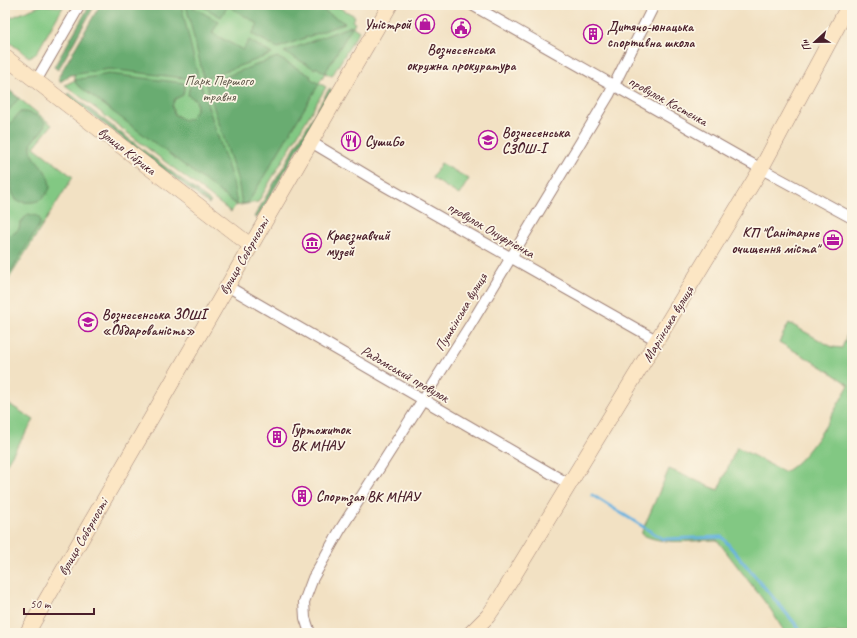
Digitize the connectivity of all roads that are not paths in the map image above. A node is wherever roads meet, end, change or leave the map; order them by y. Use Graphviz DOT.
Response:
graph roads {
  1 [pos="80,5"];
  2 [pos="390,5"];
  3 [pos="472,5"];
  4 [pos="654,5"];
  5 [pos="849,5"];
  6 [pos="5,57"];
  7 [pos="36,81"];
  8 [pos="612,85"];
  9 [pos="311,142"];
  10 [pos="761,169"];
  11 [pos="852,218"];
  12 [pos="250,245"];
  13 [pos="510,258"];
  14 [pos="227,286"];
  15 [pos="658,341"];
  16 [pos="423,401"];
  17 [pos="570,484"];
  18 [pos="27,633"];
  19 [pos="310,633"];
  20 [pos="471,633"];
  1 -- 7 [label="street"];
  2 -- 9 [label="main road, вулиця Соборності"];
  3 -- 8 [label="street, провулок Костенка"];
  4 -- 8 [label="street, Пушкінська вулиця"];
  5 -- 10 [label="main road, Маріїнська вулиця"];
  6 -- 7 [label="main road, вулиця Кібрика"];
  7 -- 12 [label="main road, вулиця Кібрика"];
  8 -- 10 [label="street, провулок Костенка"];
  8 -- 13 [label="street, Пушкінська вулиця"];
  9 -- 12 [label="main road, вулиця Соборності"];
  9 -- 13 [label="street, провулок Онуфрієнка"];
  10 -- 11 [label="street, провулок Костенка"];
  10 -- 15 [label="main road, Маріїнська вулиця"];
  12 -- 14 [label="main road, вулиця Соборності"];
  13 -- 15 [label="street, провулок Онуфрієнка"];
  13 -- 16 [label="street, Пушкінська вулиця"];
  14 -- 16 [label="street, Радомський провулок"];
  14 -- 18 [label="main road, вулиця Соборності"];
  15 -- 17 [label="main road, Маріїнська вулиця"];
  16 -- 17 [label="street, Радомський провулок"];
  16 -- 19 [label="street, Пушкінська вулиця"];
  17 -- 20 [label="main road, Маріїнська вулиця"];
}
